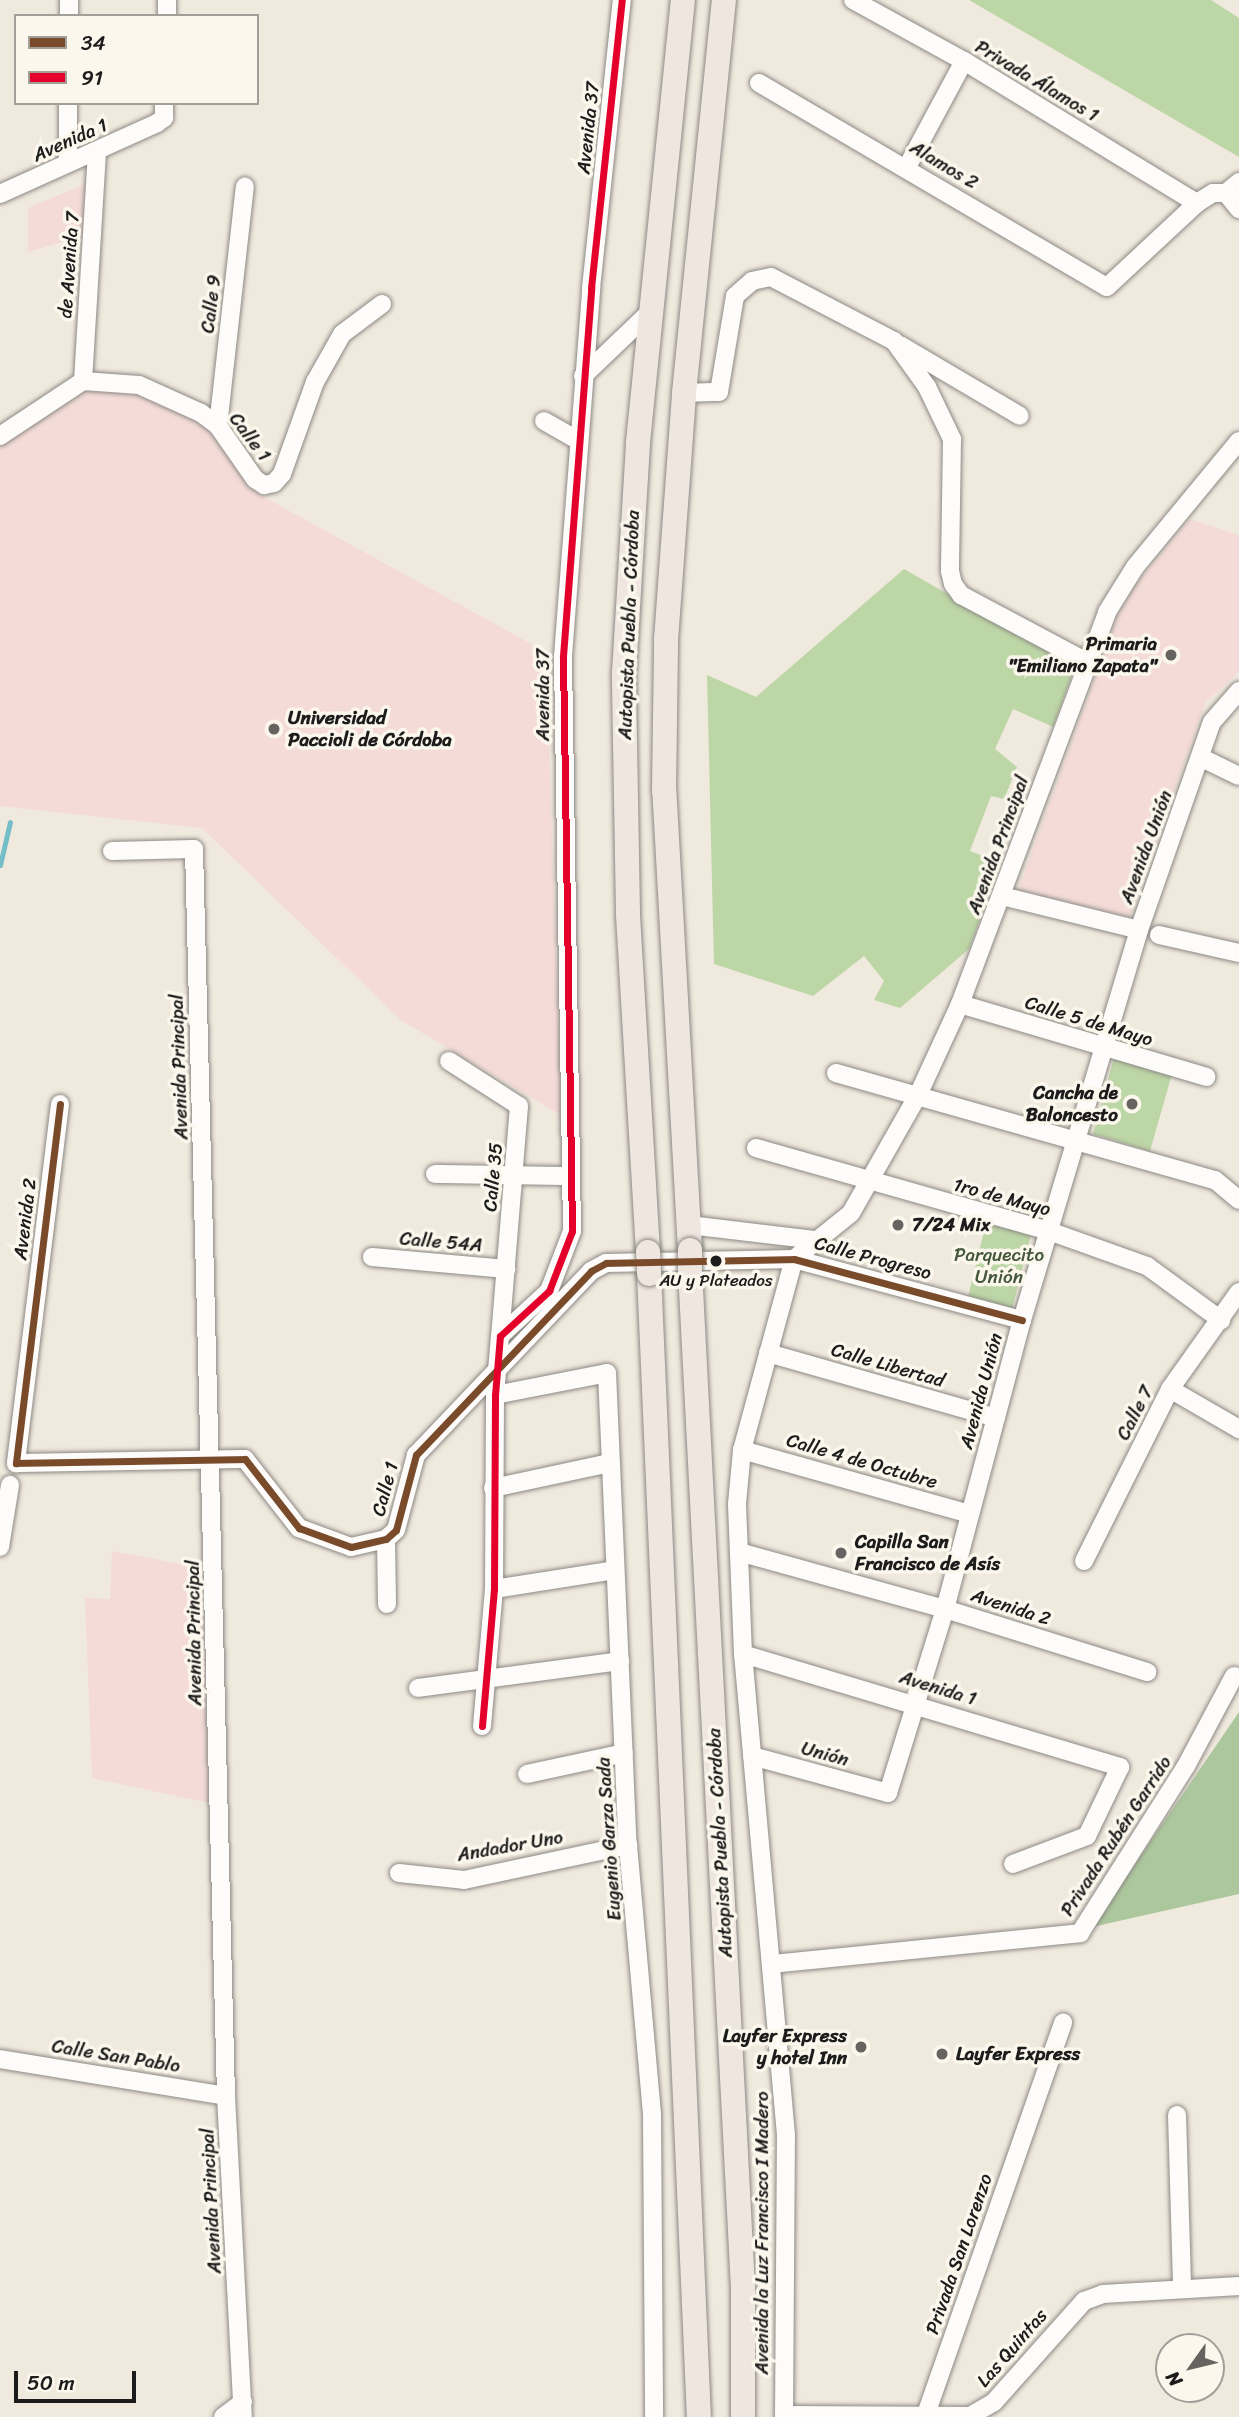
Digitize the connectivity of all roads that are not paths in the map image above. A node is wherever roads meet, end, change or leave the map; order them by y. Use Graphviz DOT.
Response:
graph roads {
  1 [pos="622,0"];
  2 [pos="683,0"];
  3 [pos="724,0"];
  4 [pos="853,0"];
  5 [pos="964,61"];
  6 [pos="759,83"];
  7 [pos="68,105"];
  8 [pos="164,105"];
  9 [pos="97,152"];
  10 [pos="68,163"];
  11 [pos="907,167"];
  12 [pos="245,187"];
  13 [pos="1232,188"];
  14 [pos="0,194"];
  15 [pos="1197,203"];
  16 [pos="1239,209"];
  17 [pos="382,304"];
  18 [pos="651,311"];
  19 [pos="894,341"];
  20 [pos="583,376"];
  21 [pos="83,381"];
  22 [pos="684,393"];
  23 [pos="1020,416"];
  24 [pos="544,421"];
  25 [pos="218,426"];
  26 [pos="0,436"];
  27 [pos="579,441"];
  28 [pos="1239,441"];
  29 [pos="1087,662"];
  30 [pos="1239,691"];
  31 [pos="1200,757"];
  32 [pos="1239,776"];
  33 [pos="112,851"];
  34 [pos="1002,895"];
  35 [pos="1139,930"];
  36 [pos="1159,935"];
  37 [pos="1238,950"];
  38 [pos="960,1004"];
  39 [pos="1105,1049"];
  40 [pos="449,1061"];
  41 [pos="836,1073"];
  42 [pos="1206,1077"];
  43 [pos="918,1095"];
  44 [pos="60,1104"];
  45 [pos="1077,1139"];
  46 [pos="757,1148"];
  47 [pos="435,1174"];
  48 [pos="514,1174"];
  49 [pos="569,1176"];
  50 [pos="871,1183"];
  51 [pos="1239,1200"];
  52 [pos="689,1225"];
  53 [pos="1049,1231"];
  54 [pos="814,1240"];
  55 [pos="372,1257"];
  56 [pos="794,1259"];
  57 [pos="506,1269"];
  58 [pos="1239,1292"];
  59 [pos="1022,1320"];
  60 [pos="1221,1320"];
  61 [pos="500,1336"];
  62 [pos="768,1353"];
  63 [pos="498,1367"];
  64 [pos="1170,1389"];
  65 [pos="495,1395"];
  66 [pos="996,1418"];
  67 [pos="1239,1429"];
  68 [pos="742,1450"];
  69 [pos="211,1459"];
  70 [pos="610,1463"];
  71 [pos="16,1464"];
  72 [pos="10,1485"];
  73 [pos="493,1488"];
  74 [pos="971,1514"];
  75 [pos="386,1539"];
  76 [pos="0,1547"];
  77 [pos="739,1552"];
  78 [pos="1084,1561"];
  79 [pos="615,1570"];
  80 [pos="494,1590"];
  81 [pos="387,1604"];
  82 [pos="945,1609"];
  83 [pos="743,1654"];
  84 [pos="620,1661"];
  85 [pos="1147,1672"];
  86 [pos="484,1676"];
  87 [pos="1234,1676"];
  88 [pos="418,1688"];
  89 [pos="916,1703"];
  90 [pos="482,1726"];
  91 [pos="624,1753"];
  92 [pos="752,1756"];
  93 [pos="527,1774"];
  94 [pos="888,1793"];
  95 [pos="628,1845"];
  96 [pos="1013,1864"];
  97 [pos="399,1873"];
  98 [pos="772,1964"];
  99 [pos="1063,2022"];
  100 [pos="0,2059"];
  101 [pos="226,2096"];
  102 [pos="1177,2115"];
  103 [pos="1239,2286"];
  104 [pos="1182,2287"];
  105 [pos="243,2409"];
  106 [pos="784,2416"];
  107 [pos="223,2417"];
  108 [pos="654,2417"];
  109 [pos="699,2417"];
  110 [pos="743,2417"];
  111 [pos="925,2417"];
  1 -- 20 [label="street, Avenida 37"];
  2 -- 18 [label="highway, Autopista Puebla - Córdoba"];
  3 -- 22 [label="highway, Autopista Puebla - Córdoba"];
  4 -- 5 [label="street, Privada Álamos 1"];
  5 -- 11 [label="street"];
  5 -- 15 [label="street, Privada Álamos 1"];
  6 -- 11 [label="street, Alamos 2"];
  7 -- 10 [label="street"];
  8 -- 9 [label="street, Avenida 1"];
  9 -- 10 [label="street, Avenida 1"];
  9 -- 21 [label="street, de Avenida 7"];
  10 -- 14 [label="street, Avenida 1"];
  11 -- 15 [label="street, Alamos 2"];
  12 -- 25 [label="street, Calle 9"];
  13 -- 15 [label="street"];
  13 -- 16 [label="street"];
  17 -- 25 [label="street, Calle 1"];
  18 -- 20 [label="street"];
  18 -- 109 [label="highway, Autopista Puebla - Córdoba"];
  19 -- 22 [label="street"];
  19 -- 23 [label="street"];
  19 -- 29 [label="street"];
  20 -- 27 [label="street, Avenida 37"];
  21 -- 25 [label="street, Calle 1"];
  21 -- 26 [label="street"];
  22 -- 52 [label="highway, Autopista Puebla - Córdoba"];
  24 -- 27 [label="street"];
  27 -- 49 [label="street, Avenida 37"];
  28 -- 29 [label="street, Avenida Principal"];
  29 -- 34 [label="street, Avenida Principal"];
  30 -- 31 [label="street, Avenida Unión"];
  31 -- 32 [label="street"];
  31 -- 35 [label="street, Avenida Unión"];
  33 -- 69 [label="street, Avenida Principal"];
  34 -- 35 [label="street"];
  34 -- 38 [label="street, Avenida Principal"];
  35 -- 39 [label="street, Avenida Unión"];
  36 -- 37 [label="street"];
  38 -- 39 [label="street, Calle 5 de Mayo"];
  38 -- 43 [label="street, Avenida Principal"];
  39 -- 42 [label="street, Calle 5 de Mayo"];
  39 -- 45 [label="street, Avenida Unión"];
  40 -- 48 [label="street, Calle 35"];
  41 -- 43 [label="street"];
  43 -- 45 [label="street"];
  43 -- 50 [label="street, Avenida Principal"];
  44 -- 71 [label="street, Avenida 2"];
  45 -- 51 [label="street"];
  45 -- 53 [label="street, Avenida Unión"];
  46 -- 50 [label="street, 1ro de Mayo"];
  47 -- 48 [label="street"];
  48 -- 49 [label="street"];
  48 -- 57 [label="street, Calle 35"];
  49 -- 61 [label="street, Avenida 37"];
  50 -- 53 [label="street, 1ro de Mayo"];
  50 -- 54 [label="street, Avenida Principal"];
  52 -- 54 [label="street"];
  52 -- 110 [label="highway, Autopista Puebla - Córdoba"];
  53 -- 59 [label="street, Avenida Unión"];
  53 -- 60 [label="street, 1ro de Mayo"];
  54 -- 56 [label="street, Avenida Principal"];
  55 -- 57 [label="street, Calle 54A"];
  56 -- 59 [label="street, Calle Progreso"];
  56 -- 62 [label="street, Avenida la Luz Francisco I Madero"];
  56 -- 63 [label="street, Calle 1"];
  57 -- 61 [label="street, Calle 35"];
  58 -- 60 [label="street, Calle 7"];
  59 -- 66 [label="street, Avenida Unión"];
  60 -- 64 [label="street, Calle 7"];
  61 -- 63 [label="street"];
  62 -- 66 [label="street, Calle Libertad"];
  62 -- 68 [label="street, Avenida la Luz Francisco I Madero"];
  63 -- 65 [label="street"];
  63 -- 75 [label="street, Calle 1"];
  64 -- 67 [label="street"];
  64 -- 78 [label="street, Calle 7"];
  65 -- 70 [label="street, Eugenio Garza Sada"];
  65 -- 73 [label="street"];
  66 -- 74 [label="street, Avenida Unión"];
  68 -- 74 [label="street, Calle 4 de Octubre"];
  68 -- 77 [label="street, Avenida la Luz Francisco I Madero"];
  69 -- 71 [label="street, Calle 1"];
  69 -- 75 [label="street, Calle 1"];
  69 -- 101 [label="street, Avenida Principal"];
  70 -- 73 [label="street"];
  70 -- 79 [label="street, Eugenio Garza Sada"];
  72 -- 76 [label="street"];
  73 -- 80 [label="street"];
  74 -- 82 [label="street, Avenida Unión"];
  75 -- 81 [label="street"];
  77 -- 82 [label="street, Avenida 2"];
  77 -- 83 [label="street, Avenida la Luz Francisco I Madero"];
  79 -- 80 [label="street"];
  79 -- 84 [label="street, Eugenio Garza Sada"];
  80 -- 86 [label="street"];
  82 -- 85 [label="street, Avenida 2"];
  82 -- 89 [label="street, Avenida Unión"];
  83 -- 89 [label="street, Avenida 1"];
  83 -- 92 [label="street, Avenida la Luz Francisco I Madero"];
  84 -- 86 [label="street"];
  84 -- 91 [label="street, Eugenio Garza Sada"];
  86 -- 88 [label="street"];
  86 -- 90 [label="street"];
  87 -- 98 [label="street, Privada Rubén Garrido"];
  89 -- 94 [label="street, Avenida Unión"];
  89 -- 96 [label="street, Avenida 1"];
  91 -- 93 [label="street"];
  91 -- 95 [label="street, Eugenio Garza Sada"];
  92 -- 94 [label="street, Unión"];
  92 -- 98 [label="street, Avenida la Luz Francisco I Madero"];
  95 -- 97 [label="street, Andador Uno"];
  95 -- 108 [label="street, Eugenio Garza Sada"];
  98 -- 106 [label="street, Avenida la Luz Francisco I Madero"];
  99 -- 111 [label="street, Privada San Lorenzo"];
  100 -- 101 [label="street, Calle San Pablo"];
  101 -- 105 [label="street, Avenida Principal"];
  102 -- 104 [label="street"];
  103 -- 104 [label="street, Las Quintas"];
  104 -- 111 [label="street, Las Quintas"];
  105 -- 107 [label="street"];
  106 -- 111 [label="street, Las Quintas"];
}
